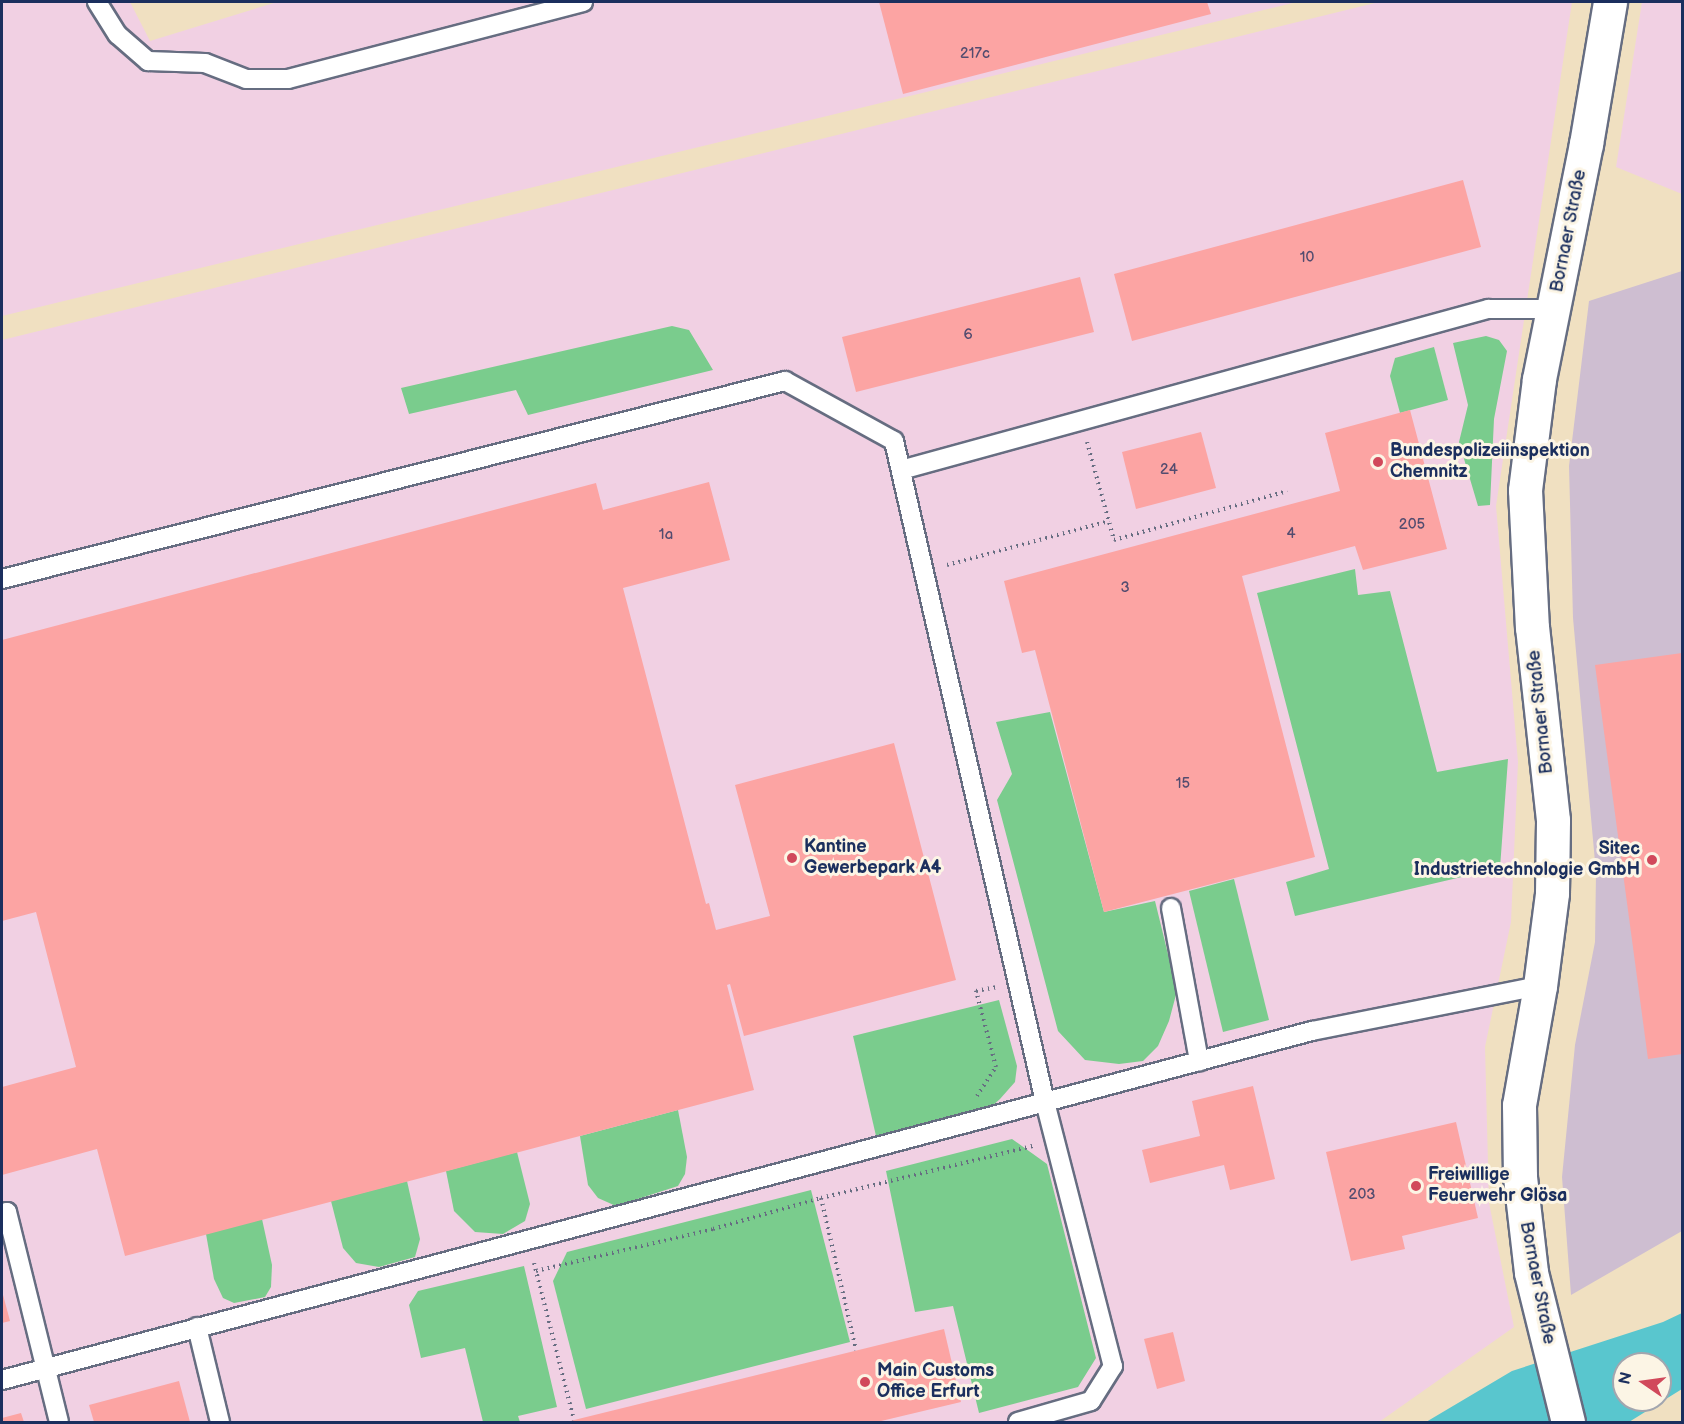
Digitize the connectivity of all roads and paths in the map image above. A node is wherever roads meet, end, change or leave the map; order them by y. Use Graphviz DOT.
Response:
graph roads {
  1 [pos="97,2"];
  2 [pos="583,2"];
  3 [pos="1610,2"];
  4 [pos="1553,309"];
  5 [pos="1081,421"];
  6 [pos="901,470"];
  7 [pos="1287,490"];
  8 [pos="1109,521"];
  9 [pos="924,571"];
  10 [pos="2,579"];
  11 [pos="1171,908"];
  12 [pos="1018,984"];
  13 [pos="1540,986"];
  14 [pos="1199,1060"];
  15 [pos="1045,1102"];
  16 [pos="984,1118"];
  17 [pos="1055,1141"];
  18 [pos="821,1198"];
  19 [pos="2,1213"];
  20 [pos="528,1239"];
  21 [pos="536,1271"];
  22 [pos="197,1327"];
  23 [pos="856,1350"];
  24 [pos="45,1368"];
  25 [pos="2,1380"];
  26 [pos="574,1420"];
  27 [pos="59,1422"];
  28 [pos="220,1422"];
  29 [pos="1018,1422"];
  30 [pos="1568,1422"];
  1 -- 2 [label="lane"];
  3 -- 4 [label="main road, Bornaer Straße"];
  4 -- 5 [label="lane"];
  4 -- 13 [label="main road, Bornaer Straße"];
  5 -- 6 [label="lane"];
  5 -- 8 [label="path"];
  6 -- 9 [label="lane"];
  6 -- 10 [label="lane"];
  7 -- 8 [label="path"];
  8 -- 9 [label="path"];
  9 -- 12 [label="lane"];
  11 -- 14 [label="lane"];
  12 -- 15 [label="lane"];
  12 -- 16 [label="path"];
  13 -- 14 [label="lane"];
  13 -- 30 [label="main road, Bornaer Straße"];
  14 -- 15 [label="lane"];
  15 -- 16 [label="lane"];
  15 -- 17 [label="lane"];
  16 -- 20 [label="lane"];
  17 -- 18 [label="path"];
  17 -- 29 [label="lane"];
  18 -- 21 [label="path"];
  18 -- 23 [label="path"];
  19 -- 24 [label="lane"];
  20 -- 21 [label="path"];
  20 -- 22 [label="lane"];
  21 -- 26 [label="path"];
  22 -- 24 [label="lane"];
  22 -- 28 [label="lane"];
  24 -- 25 [label="lane"];
  24 -- 27 [label="lane"];
}
